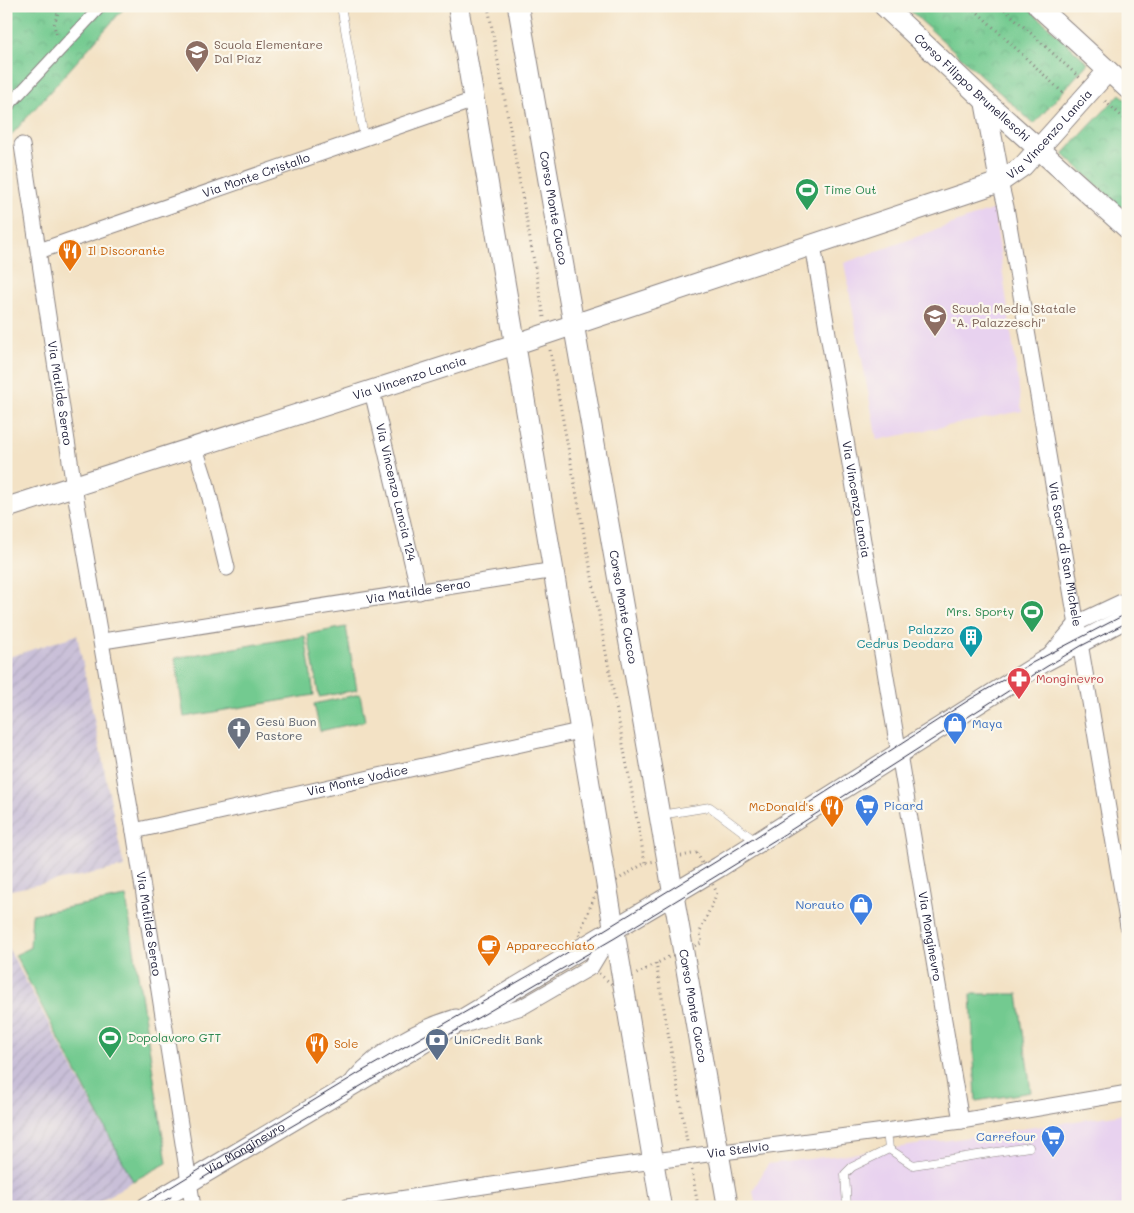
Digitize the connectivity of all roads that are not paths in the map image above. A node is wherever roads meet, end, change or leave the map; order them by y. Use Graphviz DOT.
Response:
graph roads {
  1 [pos="101,6"];
  2 [pos="341,6"];
  3 [pos="458,6"];
  4 [pos="518,6"];
  5 [pos="884,6"];
  6 [pos="1038,6"];
  7 [pos="1108,71"];
  8 [pos="1128,89"];
  9 [pos="474,100"];
  10 [pos="985,101"];
  11 [pos="8,103"];
  12 [pos="364,138"];
  13 [pos="22,145"];
  14 [pos="1039,149"];
  15 [pos="1000,182"];
  16 [pos="1128,229"];
  17 [pos="812,245"];
  18 [pos="39,251"];
  19 [pos="575,324"];
  20 [pos="516,344"];
  21 [pos="372,391"];
  22 [pos="195,448"];
  23 [pos="74,487"];
  24 [pos="6,508"];
  25 [pos="227,568"];
  26 [pos="555,570"];
  27 [pos="419,592"];
  28 [pos="1128,598"];
  29 [pos="1128,617"];
  30 [pos="1079,632"];
  31 [pos="103,641"];
  32 [pos="579,731"];
  33 [pos="900,752"];
  34 [pos="658,815"];
  35 [pos="134,831"];
  36 [pos="758,843"];
  37 [pos="672,895"];
  38 [pos="1128,926"];
  39 [pos="614,931"];
  40 [pos="486,1006"];
  41 [pos="450,1028"];
  42 [pos="343,1090"];
  43 [pos="1128,1093"];
  44 [pos="961,1121"];
  45 [pos="887,1132"];
  46 [pos="1029,1147"];
  47 [pos="889,1149"];
  48 [pos="719,1154"];
  49 [pos="653,1161"];
  50 [pos="188,1183"];
  51 [pos="147,1207"];
  52 [pos="192,1207"];
  53 [pos="348,1207"];
  54 [pos="661,1207"];
  55 [pos="728,1207"];
  56 [pos="847,1207"];
  1 -- 11 [label="street"];
  2 -- 12 [label="lane"];
  3 -- 9 [label="street"];
  4 -- 19 [label="street, Corso Monte Cucco"];
  5 -- 10 [label="street, Corso Filippo Brunelleschi"];
  6 -- 7 [label="street"];
  7 -- 8 [label="street"];
  7 -- 14 [label="street, Via Vincenzo Lancia"];
  9 -- 12 [label="street, Via Monte Cristallo"];
  9 -- 20 [label="street"];
  10 -- 14 [label="street, Corso Filippo Brunelleschi"];
  10 -- 15 [label="street"];
  12 -- 18 [label="street, Via Monte Cristallo"];
  13 -- 18 [label="street, Via Matilde Serao"];
  14 -- 15 [label="street, Via Vincenzo Lancia"];
  14 -- 16 [label="street, Corso Filippo Brunelleschi"];
  15 -- 17 [label="street, Via Vincenzo Lancia"];
  15 -- 30 [label="street, Via Sacra di San Michele"];
  17 -- 19 [label="street, Via Vincenzo Lancia"];
  17 -- 33 [label="street, Via Vincenzo Lancia"];
  18 -- 23 [label="street, Via Matilde Serao"];
  19 -- 20 [label="street, Via Vincenzo Lancia"];
  19 -- 34 [label="street, Corso Monte Cucco"];
  20 -- 21 [label="street, Via Vincenzo Lancia"];
  20 -- 26 [label="street"];
  21 -- 22 [label="street, Via Vincenzo Lancia"];
  21 -- 27 [label="street, Via Vincenzo Lancia 124"];
  22 -- 23 [label="street, Via Vincenzo Lancia"];
  22 -- 25 [label="street"];
  23 -- 24 [label="street, Via Vincenzo Lancia"];
  23 -- 31 [label="street, Via Matilde Serao"];
  26 -- 27 [label="street, Via Matilde Serao"];
  26 -- 32 [label="street"];
  27 -- 31 [label="street, Via Matilde Serao"];
  28 -- 30 [label="street, Via Monginevro"];
  29 -- 30 [label="street, Via Monginevro"];
  30 -- 33 [label="street, Via Monginevro"];
  30 -- 38 [label="street, Via Sacra di San Michele"];
  31 -- 35 [label="street, Via Matilde Serao"];
  32 -- 35 [label="street, Via Monte Vodice"];
  32 -- 39 [label="street"];
  33 -- 36 [label="street, Via Monginevro"];
  33 -- 44 [label="street, Via Monginevro"];
  34 -- 36 [label="lane"];
  34 -- 37 [label="street, Corso Monte Cucco"];
  35 -- 50 [label="street, Via Matilde Serao"];
  36 -- 37 [label="street, Via Monginevro"];
  37 -- 39 [label="street, Via Monginevro"];
  37 -- 48 [label="street, Corso Monte Cucco"];
  39 -- 40 [label="street, Via Monginevro"];
  39 -- 41 [label="street, Via Monginevro"];
  39 -- 49 [label="street"];
  40 -- 41 [label="street, Via Monginevro"];
  40 -- 42 [label="street, Via Monginevro"];
  41 -- 42 [label="street, Via Monginevro"];
  42 -- 50 [label="street, Via Monginevro"];
  43 -- 44 [label="street, Via Stelvio"];
  44 -- 45 [label="street, Via Stelvio"];
  45 -- 47 [label="lane"];
  45 -- 48 [label="street, Via Stelvio"];
  46 -- 47 [label="lane"];
  47 -- 56 [label="lane"];
  48 -- 49 [label="street, Via Stelvio"];
  48 -- 55 [label="street, Corso Monte Cucco"];
  49 -- 53 [label="street, Via Stelvio"];
  49 -- 54 [label="street"];
  50 -- 51 [label="street, Via Monginevro"];
  50 -- 52 [label="street, Via Matilde Serao"];
}
